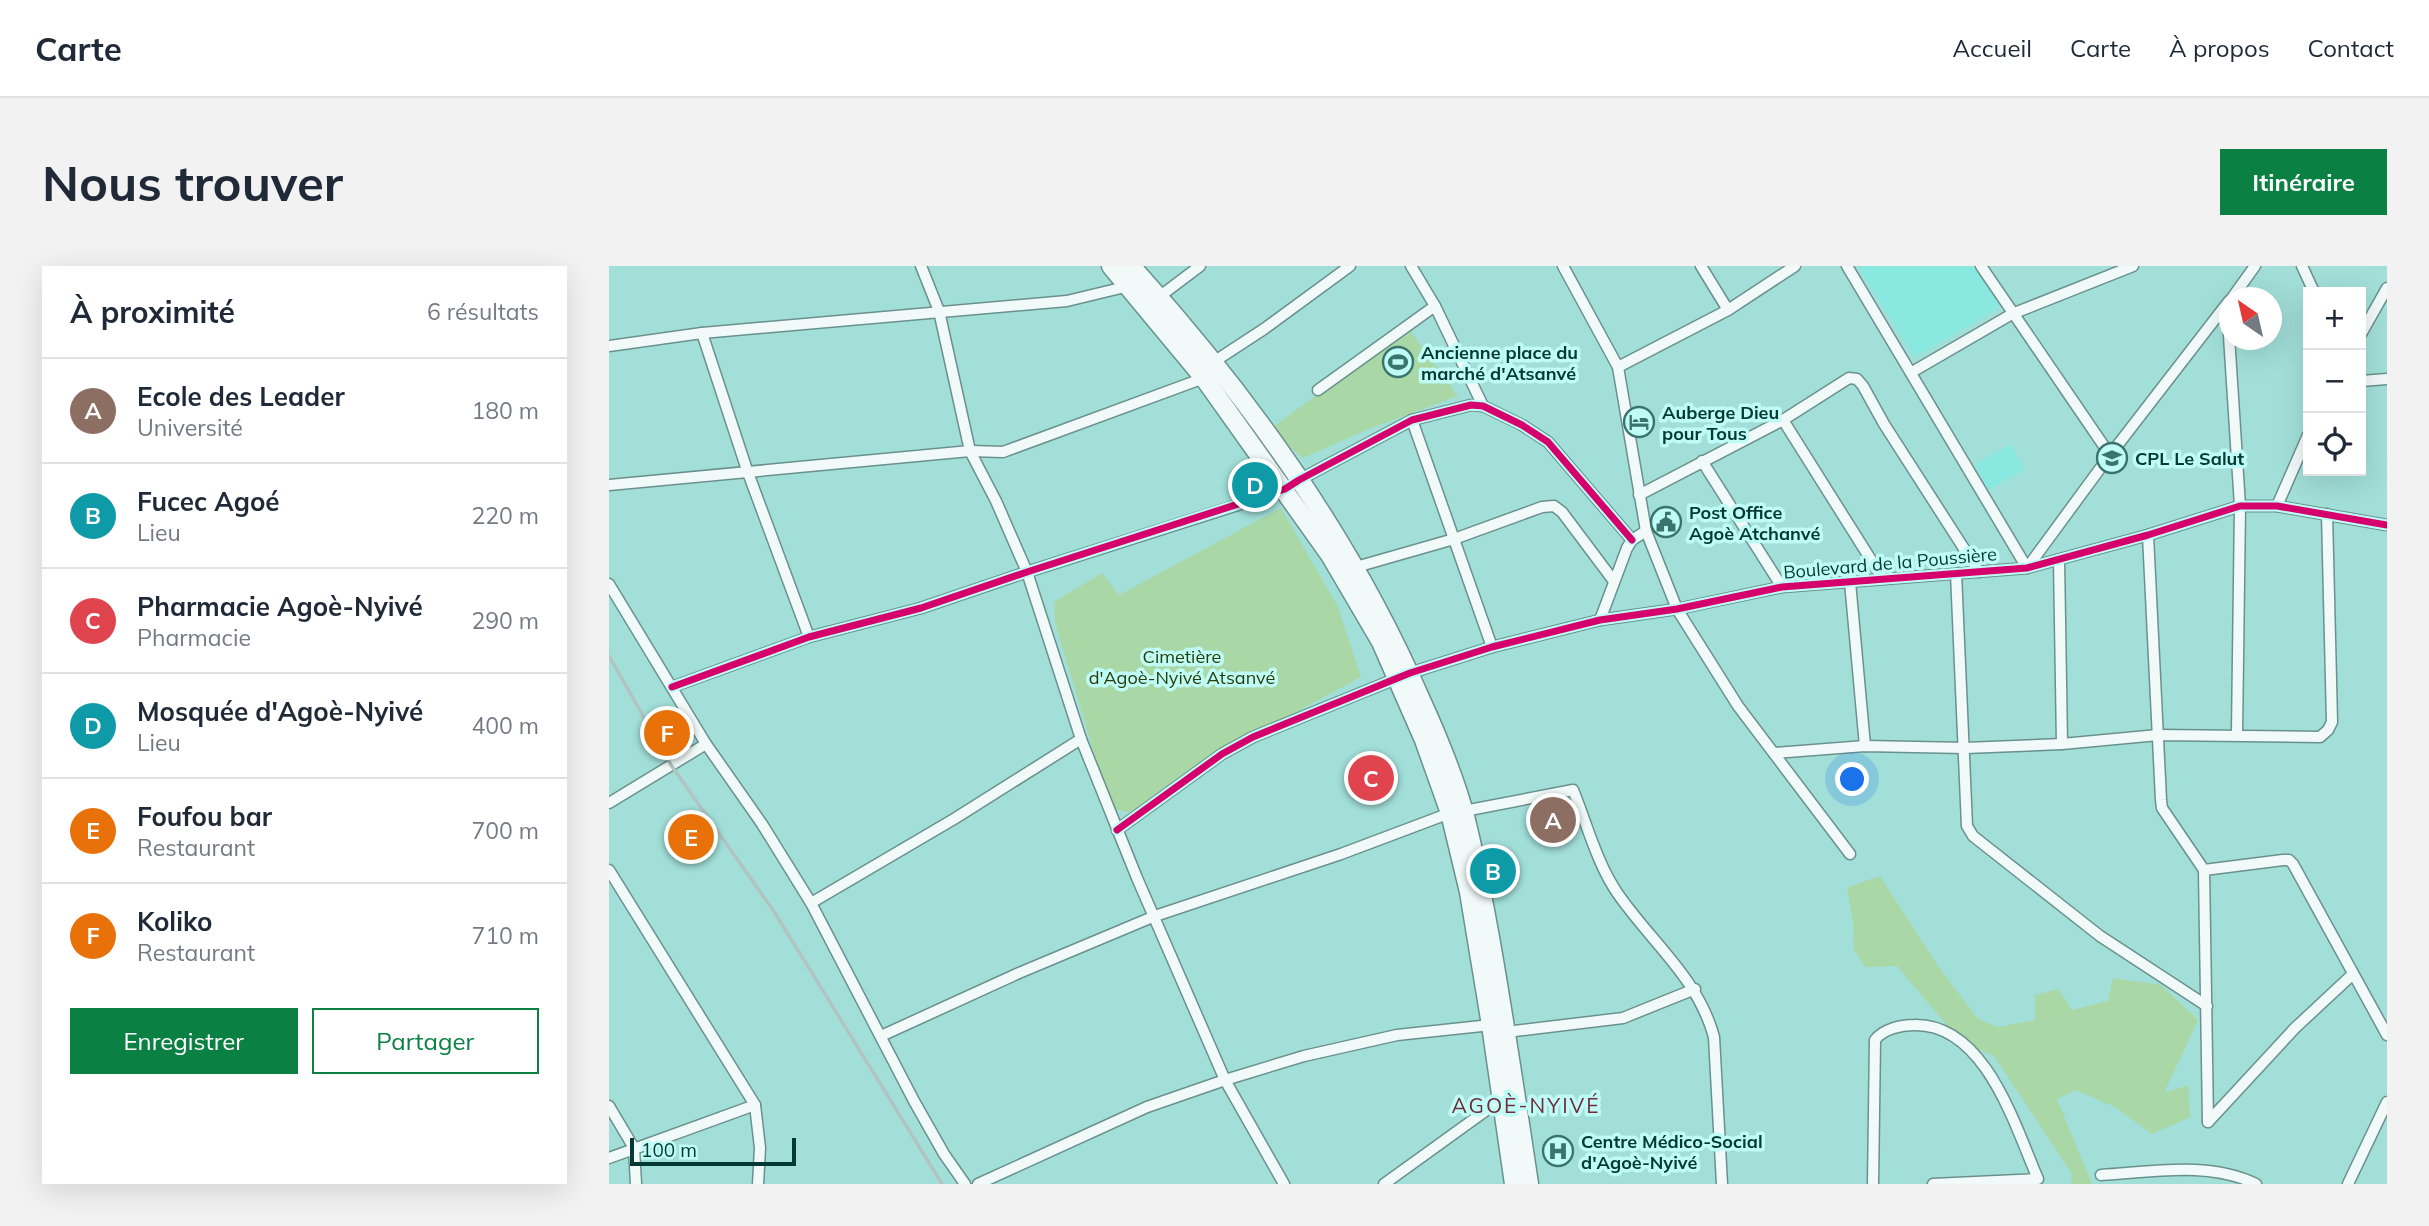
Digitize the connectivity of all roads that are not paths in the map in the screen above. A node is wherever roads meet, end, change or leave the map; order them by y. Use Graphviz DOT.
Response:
graph roads {
  1 [pos="921,266"];
  2 [pos="1111,266"];
  3 [pos="1131,266"];
  4 [pos="1200,266"];
  5 [pos="1350,266"];
  6 [pos="1411,266"];
  7 [pos="1563,266"];
  8 [pos="1701,266"];
  9 [pos="1795,266"];
  10 [pos="1847,266"];
  11 [pos="1981,266"];
  12 [pos="2133,266"];
  13 [pos="2255,266"];
  14 [pos="2302,266"];
  15 [pos="1129,286"];
  16 [pos="2239,287"];
  17 [pos="2312,287"];
  18 [pos="2387,288"];
  19 [pos="1152,302"];
  20 [pos="1435,306"];
  21 [pos="1728,310"];
  22 [pos="939,311"];
  23 [pos="2012,314"];
  24 [pos="2219,314"];
  25 [pos="2366,325"];
  26 [pos="702,333"];
  27 [pos="609,346"];
  28 [pos="2232,350"];
  29 [pos="1618,367"];
  30 [pos="1208,370"];
  31 [pos="1912,372"];
  32 [pos="2387,379"];
  33 [pos="2366,381"];
  34 [pos="1318,390"];
  35 [pos="1483,406"];
  36 [pos="1412,420"];
  37 [pos="1783,420"];
  38 [pos="2303,446"];
  39 [pos="970,451"];
  40 [pos="2110,455"];
  41 [pos="1702,461"];
  42 [pos="747,470"];
  43 [pos="609,485"];
  44 [pos="1292,485"];
  45 [pos="1639,495"];
  46 [pos="2240,506"];
  47 [pos="2277,506"];
  48 [pos="2327,514"];
  49 [pos="2387,525"];
  50 [pos="1646,531"];
  51 [pos="2148,535"];
  52 [pos="1454,539"];
  53 [pos="1632,540"];
  54 [pos="2059,560"];
  55 [pos="1356,567"];
  56 [pos="2027,568"];
  57 [pos="1027,572"];
  58 [pos="1979,572"];
  59 [pos="1956,573"];
  60 [pos="1883,579"];
  61 [pos="1613,580"];
  62 [pos="1850,582"];
  63 [pos="609,584"];
  64 [pos="1782,587"];
  65 [pos="1677,609"];
  66 [pos="1599,620"];
  67 [pos="809,637"];
  68 [pos="1492,647"];
  69 [pos="1403,675"];
  70 [pos="672,687"];
  71 [pos="2237,734"];
  72 [pos="2158,735"];
  73 [pos="1081,739"];
  74 [pos="706,744"];
  75 [pos="2062,744"];
  76 [pos="1865,747"];
  77 [pos="1965,748"];
  78 [pos="1775,753"];
  79 [pos="609,803"];
  80 [pos="1457,812"];
  81 [pos="1117,830"];
  82 [pos="1850,854"];
  83 [pos="609,870"];
  84 [pos="2204,870"];
  85 [pos="811,903"];
  86 [pos="1155,916"];
  87 [pos="2353,974"];
  88 [pos="1695,989"];
  89 [pos="2207,1006"];
  90 [pos="1499,1028"];
  91 [pos="2387,1035"];
  92 [pos="881,1036"];
  93 [pos="1225,1080"];
  94 [pos="1502,1099"];
  95 [pos="755,1105"];
  96 [pos="2386,1105"];
  97 [pos="609,1106"];
  98 [pos="634,1148"];
  99 [pos="609,1158"];
  100 [pos="2101,1175"];
  101 [pos="636,1184"];
  102 [pos="758,1184"];
  103 [pos="965,1184"];
  104 [pos="978,1184"];
  105 [pos="1284,1184"];
  106 [pos="1384,1184"];
  107 [pos="1514,1184"];
  108 [pos="1529,1184"];
  109 [pos="1722,1184"];
  110 [pos="1873,1184"];
  111 [pos="1933,1184"];
  112 [pos="2256,1184"];
  113 [pos="2348,1184"];
  1 -- 22 [label="street"];
  2 -- 15 [label="highway"];
  3 -- 19 [label="highway"];
  4 -- 19 [label="street"];
  5 -- 30 [label="street"];
  6 -- 20 [label="street"];
  7 -- 29 [label="street"];
  8 -- 21 [label="street"];
  9 -- 21 [label="street"];
  10 -- 31 [label="street"];
  11 -- 23 [label="street"];
  12 -- 23 [label="street"];
  13 -- 16 [label="street"];
  14 -- 17 [label="street"];
  15 -- 19 [label="highway"];
  15 -- 22 [label="street"];
  18 -- 25 [label="street"];
  19 -- 30 [label="highway"];
  20 -- 34 [label="street"];
  20 -- 35 [label="street"];
  21 -- 29 [label="street"];
  22 -- 26 [label="street"];
  22 -- 39 [label="street"];
  23 -- 31 [label="street"];
  23 -- 40 [label="street"];
  24 -- 40 [label="street"];
  26 -- 27 [label="street"];
  26 -- 42 [label="street"];
  28 -- 46 [label="street"];
  29 -- 45 [label="street"];
  30 -- 39 [label="street"];
  30 -- 44 [label="highway"];
  31 -- 56 [label="street"];
  32 -- 33 [label="street"];
  35 -- 36 [label="street"];
  35 -- 53 [label="street"];
  36 -- 44 [label="street"];
  36 -- 52 [label="street"];
  37 -- 41 [label="street"];
  37 -- 58 [label="street"];
  37 -- 60 [label="street"];
  38 -- 47 [label="street"];
  39 -- 42 [label="street"];
  39 -- 57 [label="street"];
  40 -- 56 [label="street"];
  41 -- 45 [label="street"];
  41 -- 64 [label="street"];
  42 -- 43 [label="street"];
  42 -- 67 [label="street"];
  44 -- 55 [label="highway"];
  44 -- 57 [label="street"];
  44 -- 69 [label="highway"];
  45 -- 50 [label="street"];
  46 -- 47 [label="street, Boulevard de la Poussière"];
  46 -- 51 [label="street, Boulevard de la Poussière"];
  46 -- 71 [label="street"];
  47 -- 48 [label="street, Boulevard de la Poussière"];
  48 -- 49 [label="street, Boulevard de la Poussière"];
  48 -- 71 [label="street"];
  50 -- 53 [label="street"];
  50 -- 65 [label="street"];
  51 -- 54 [label="street, Boulevard de la Poussière"];
  51 -- 72 [label="street"];
  52 -- 55 [label="street"];
  52 -- 61 [label="street"];
  52 -- 68 [label="street"];
  53 -- 61 [label="street"];
  54 -- 56 [label="street, Boulevard de la Poussière"];
  54 -- 75 [label="street"];
  55 -- 69 [label="highway"];
  56 -- 58 [label="street, Boulevard de la Poussière"];
  57 -- 67 [label="street"];
  57 -- 73 [label="street"];
  58 -- 59 [label="street, Boulevard de la Poussière"];
  59 -- 60 [label="street, Boulevard de la Poussière"];
  59 -- 77 [label="street"];
  60 -- 62 [label="street, Boulevard de la Poussière"];
  61 -- 66 [label="street"];
  62 -- 64 [label="street, Boulevard de la Poussière"];
  62 -- 76 [label="street"];
  63 -- 70 [label="street"];
  64 -- 65 [label="street, Boulevard de la Poussière"];
  65 -- 66 [label="street, Boulevard de la Poussière"];
  65 -- 78 [label="street"];
  66 -- 68 [label="street, Boulevard de la Poussière"];
  67 -- 70 [label="street"];
  68 -- 69 [label="street, Boulevard de la Poussière"];
  69 -- 80 [label="highway"];
  69 -- 81 [label="street, Boulevard de la Poussière"];
  70 -- 74 [label="street"];
  71 -- 72 [label="street"];
  72 -- 75 [label="street"];
  72 -- 84 [label="street"];
  73 -- 81 [label="street"];
  73 -- 85 [label="street"];
  74 -- 79 [label="street"];
  74 -- 85 [label="street"];
  75 -- 77 [label="street"];
  76 -- 77 [label="street"];
  76 -- 78 [label="street"];
  77 -- 89 [label="street"];
  78 -- 82 [label="street"];
  80 -- 86 [label="street"];
  80 -- 88 [label="street"];
  80 -- 90 [label="highway"];
  81 -- 86 [label="street"];
  83 -- 95 [label="street"];
  84 -- 87 [label="street"];
  84 -- 89 [label="street"];
  85 -- 92 [label="street"];
  86 -- 92 [label="street"];
  86 -- 93 [label="street"];
  87 -- 89 [label="street"];
  87 -- 91 [label="street"];
  88 -- 90 [label="street"];
  88 -- 109 [label="street"];
  90 -- 93 [label="street"];
  90 -- 94 [label="highway"];
  90 -- 108 [label="highway"];
  92 -- 103 [label="street"];
  93 -- 104 [label="street"];
  93 -- 105 [label="street"];
  94 -- 106 [label="street"];
  94 -- 107 [label="highway"];
  95 -- 98 [label="street"];
  95 -- 102 [label="street"];
  96 -- 113 [label="street"];
  97 -- 98 [label="street"];
  98 -- 99 [label="street"];
  98 -- 101 [label="street"];
  100 -- 112 [label="street"];
  110 -- 111 [label="street"];
}
